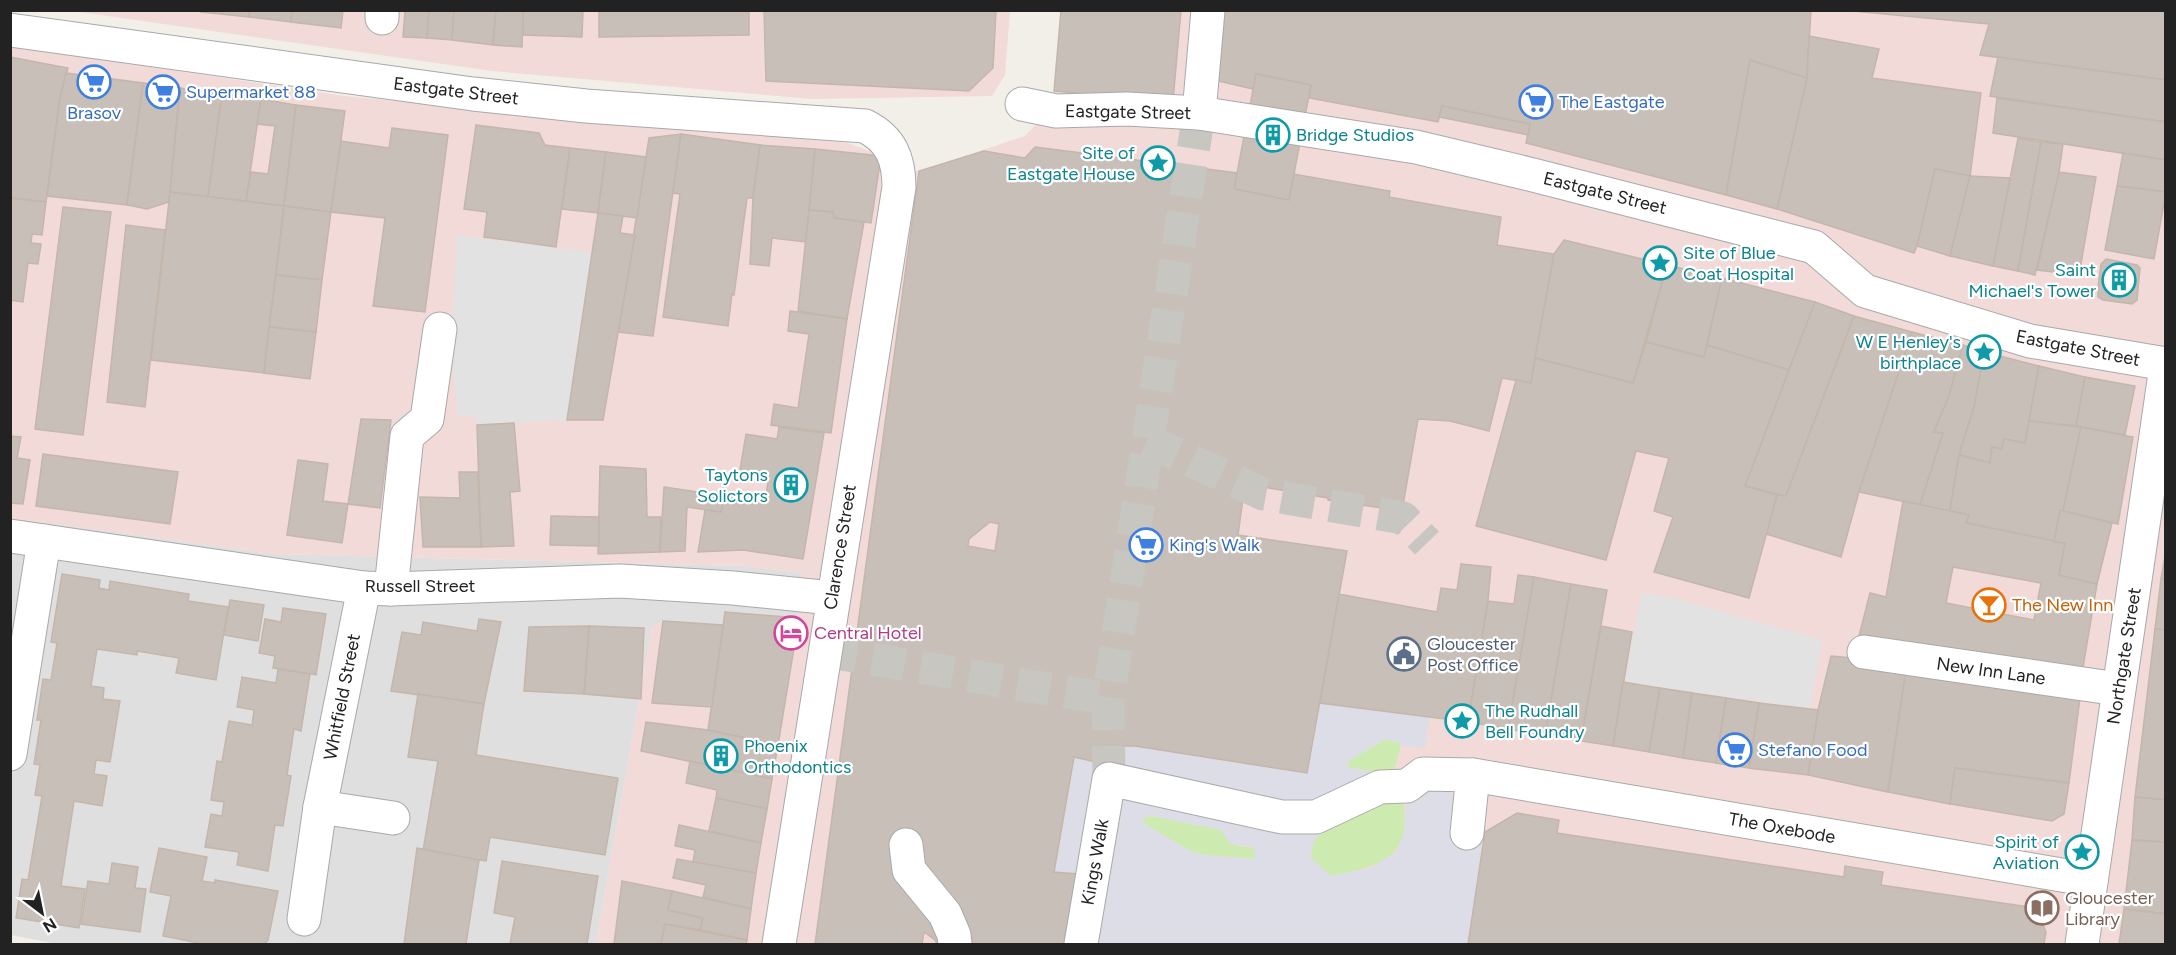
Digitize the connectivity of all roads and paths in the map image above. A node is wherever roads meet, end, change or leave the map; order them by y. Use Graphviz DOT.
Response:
graph roads {
  1 [pos="1208,10"];
  2 [pos="10,30"];
  3 [pos="1022,104"];
  4 [pos="1199,113"];
  5 [pos="893,151"];
  6 [pos="440,329"];
  7 [pos="2166,365"];
  8 [pos="10,536"];
  9 [pos="44,541"];
  10 [pos="377,589"];
  11 [pos="832,598"];
  12 [pos="1864,652"];
  13 [pos="2118,689"];
  14 [pos="10,754"];
  15 [pos="1473,775"];
  16 [pos="1109,779"];
  17 [pos="320,807"];
  18 [pos="393,818"];
  19 [pos="1467,833"];
  20 [pos="906,845"];
  21 [pos="2091,880"];
  22 [pos="304,919"];
  23 [pos="779,945"];
  24 [pos="955,945"];
  25 [pos="1081,945"];
  26 [pos="2082,945"];
  1 -- 4 [label="street"];
  2 -- 5 [label="street, Eastgate Street"];
  3 -- 4 [label="street, Eastgate Street"];
  4 -- 7 [label="street, Eastgate Street"];
  5 -- 11 [label="street, Clarence Street"];
  6 -- 10 [label="street, Whitfield Street"];
  7 -- 13 [label="street, Northgate Street"];
  8 -- 9 [label="street, Russell Street"];
  9 -- 10 [label="street, Russell Street"];
  9 -- 14 [label="street"];
  10 -- 11 [label="street, Russell Street"];
  10 -- 17 [label="street, Whitfield Street"];
  11 -- 23 [label="street, Clarence Street"];
  12 -- 13 [label="street, New Inn Lane"];
  13 -- 21 [label="street, Northgate Street"];
  15 -- 16 [label="street, The Oxebode"];
  15 -- 19 [label="street"];
  15 -- 21 [label="street, The Oxebode"];
  16 -- 25 [label="street, Kings Walk"];
  17 -- 18 [label="street"];
  17 -- 22 [label="street, Whitfield Street"];
  20 -- 24 [label="street"];
  21 -- 26 [label="street, Northgate Street"];
}
